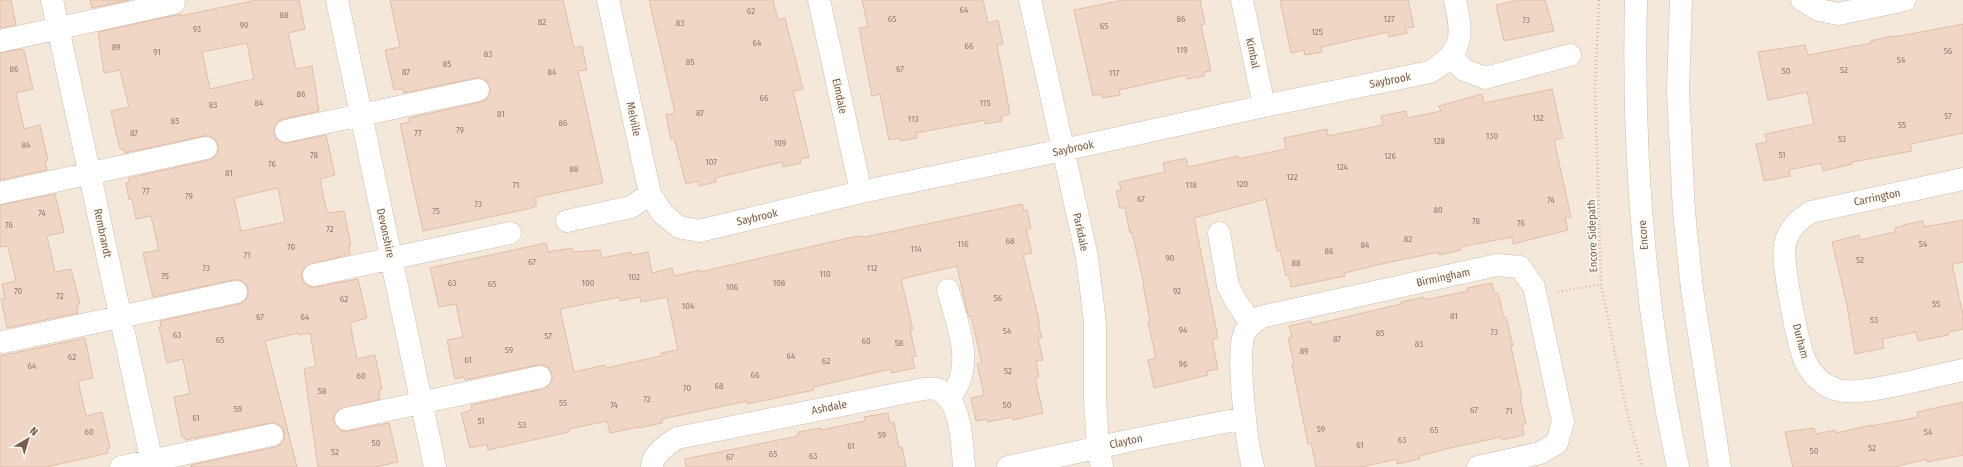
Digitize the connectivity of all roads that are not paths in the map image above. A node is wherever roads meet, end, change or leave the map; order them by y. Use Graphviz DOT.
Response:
graph roads {
  1 [pos="52,0"];
  2 [pos="337,0"];
  3 [pos="608,0"];
  4 [pos="819,0"];
  5 [pos="1030,0"];
  6 [pos="1242,0"];
  7 [pos="1455,0"];
  8 [pos="1636,0"];
  9 [pos="1681,0"];
  10 [pos="1802,0"];
  11 [pos="1904,0"];
  12 [pos="174,3"];
  13 [pos="58,28"];
  14 [pos="0,41"];
  15 [pos="1454,51"];
  16 [pos="1570,56"];
  17 [pos="478,90"];
  18 [pos="1264,106"];
  19 [pos="361,114"];
  20 [pos="286,131"];
  21 [pos="206,148"];
  22 [pos="1063,150"];
  23 [pos="90,174"];
  24 [pos="1963,179"];
  25 [pos="861,192"];
  26 [pos="0,193"];
  27 [pos="650,194"];
  28 [pos="567,221"];
  29 [pos="1795,224"];
  30 [pos="679,227"];
  31 [pos="510,233"];
  32 [pos="1219,233"];
  33 [pos="391,258"];
  34 [pos="314,275"];
  35 [pos="948,290"];
  36 [pos="236,292"];
  37 [pos="120,317"];
  38 [pos="1252,324"];
  39 [pos="4,342"];
  40 [pos="1963,370"];
  41 [pos="540,377"];
  42 [pos="950,398"];
  43 [pos="422,402"];
  44 [pos="1245,418"];
  45 [pos="346,419"];
  46 [pos="272,435"];
  47 [pos="1100,457"];
  48 [pos="152,464"];
  49 [pos="121,467"];
  50 [pos="435,467"];
  51 [pos="652,467"];
  52 [pos="964,467"];
  53 [pos="1008,467"];
  54 [pos="1253,467"];
  55 [pos="1478,467"];
  56 [pos="1678,467"];
  57 [pos="1720,467"];
  1 -- 13 [label="street, Rembrandt"];
  2 -- 19 [label="street, Devonshire"];
  3 -- 27 [label="street, Melville"];
  4 -- 25 [label="street, Elmdale"];
  5 -- 22 [label="street, Parkdale"];
  6 -- 18 [label="street, Kimbal"];
  7 -- 15 [label="street"];
  8 -- 56 [label="street, Encore"];
  9 -- 57 [label="street"];
  10 -- 11 [label="street"];
  12 -- 13 [label="street"];
  13 -- 14 [label="street"];
  13 -- 23 [label="street, Rembrandt"];
  15 -- 16 [label="street"];
  15 -- 18 [label="street, Saybrook"];
  17 -- 19 [label="street"];
  18 -- 22 [label="street, Saybrook"];
  19 -- 20 [label="street"];
  19 -- 33 [label="street, Devonshire"];
  21 -- 23 [label="street"];
  22 -- 25 [label="street, Saybrook"];
  22 -- 47 [label="street, Parkdale"];
  23 -- 26 [label="street"];
  23 -- 37 [label="street, Rembrandt"];
  24 -- 29 [label="street, Carrington"];
  25 -- 30 [label="street, Saybrook"];
  27 -- 28 [label="street"];
  27 -- 30 [label="street, Melville"];
  29 -- 40 [label="street, Durham"];
  31 -- 33 [label="street"];
  32 -- 38 [label="street"];
  33 -- 34 [label="street"];
  33 -- 43 [label="street, Devonshire"];
  35 -- 42 [label="street"];
  36 -- 37 [label="street"];
  37 -- 39 [label="street"];
  37 -- 48 [label="street, Rembrandt"];
  38 -- 44 [label="street"];
  38 -- 55 [label="street, Birmingham"];
  41 -- 43 [label="street"];
  42 -- 51 [label="street, Ashdale"];
  42 -- 52 [label="street"];
  43 -- 45 [label="street"];
  43 -- 50 [label="street, Devonshire"];
  44 -- 47 [label="street, Clayton"];
  44 -- 54 [label="street"];
  46 -- 48 [label="street"];
  47 -- 53 [label="street, Clayton"];
  48 -- 49 [label="street"];
}
